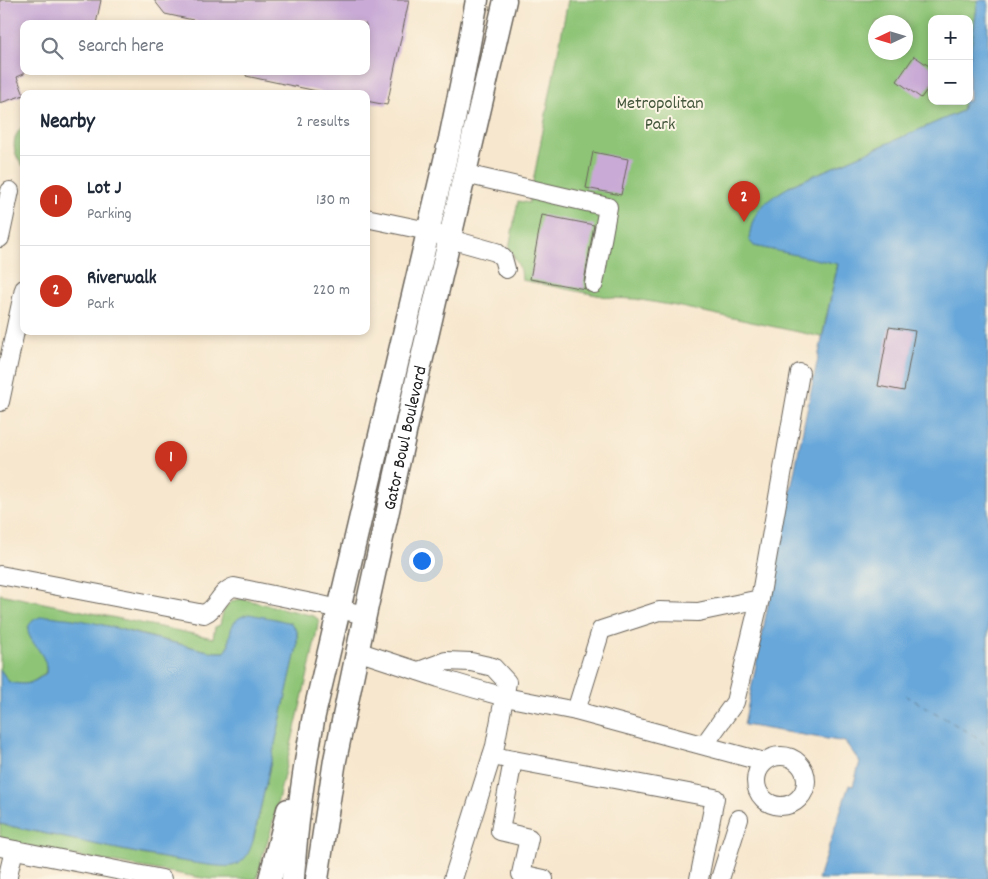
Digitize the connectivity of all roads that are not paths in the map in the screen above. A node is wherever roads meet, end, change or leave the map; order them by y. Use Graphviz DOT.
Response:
graph roads {
  1 [pos="477,0"];
  2 [pos="505,0"];
  3 [pos="465,174"];
  4 [pos="10,191"];
  5 [pos="370,219"];
  6 [pos="428,231"];
  7 [pos="0,238"];
  8 [pos="450,239"];
  9 [pos="506,269"];
  10 [pos="594,284"];
  11 [pos="20,308"];
  12 [pos="800,373"];
  13 [pos="0,402"];
  14 [pos="0,575"];
  15 [pos="760,600"];
  16 [pos="338,610"];
  17 [pos="365,616"];
  18 [pos="357,651"];
  19 [pos="419,671"];
  20 [pos="505,697"];
  21 [pos="576,711"];
  22 [pos="314,715"];
  23 [pos="704,745"];
  24 [pos="492,756"];
  25 [pos="335,760"];
  26 [pos="513,760"];
  27 [pos="764,762"];
  28 [pos="739,819"];
  29 [pos="7,849"];
  30 [pos="8,879"];
  31 [pos="162,879"];
  32 [pos="270,879"];
  33 [pos="293,879"];
  34 [pos="317,879"];
  35 [pos="332,879"];
  36 [pos="453,879"];
  37 [pos="544,879"];
  38 [pos="699,879"];
  39 [pos="720,879"];
  1 -- 6 [label="main road, Gator Bowl Boulevard"];
  2 -- 3 [label="main road, Gator Bowl Boulevard"];
  3 -- 8 [label="main road, Gator Bowl Boulevard"];
  3 -- 10 [label="street"];
  4 -- 7 [label="street"];
  5 -- 6 [label="street"];
  6 -- 8 [label="street"];
  6 -- 16 [label="main road, Gator Bowl Boulevard"];
  8 -- 9 [label="street"];
  8 -- 17 [label="main road, Gator Bowl Boulevard"];
  11 -- 13 [label="street"];
  12 -- 15 [label="street"];
  14 -- 16 [label="street"];
  15 -- 21 [label="street"];
  15 -- 23 [label="street"];
  16 -- 17 [label="street"];
  16 -- 22 [label="main road, Gator Bowl Boulevard"];
  17 -- 18 [label="main road, Gator Bowl Boulevard"];
  18 -- 19 [label="street"];
  18 -- 25 [label="main road, Gator Bowl Boulevard"];
  19 -- 20 [label="street"];
  19 -- 20 [label="street"];
  20 -- 21 [label="street"];
  20 -- 24 [label="street"];
  21 -- 23 [label="street"];
  22 -- 32 [label="main road"];
  22 -- 33 [label="main road, Gator Bowl Boulevard"];
  23 -- 27 [label="street"];
  24 -- 26 [label="street"];
  24 -- 36 [label="street"];
  25 -- 34 [label="main road, Gator Bowl Boulevard"];
  25 -- 35 [label="main road"];
  26 -- 37 [label="street"];
  26 -- 38 [label="street"];
  28 -- 39 [label="street"];
  29 -- 30 [label="street"];
  29 -- 31 [label="street"];
}
